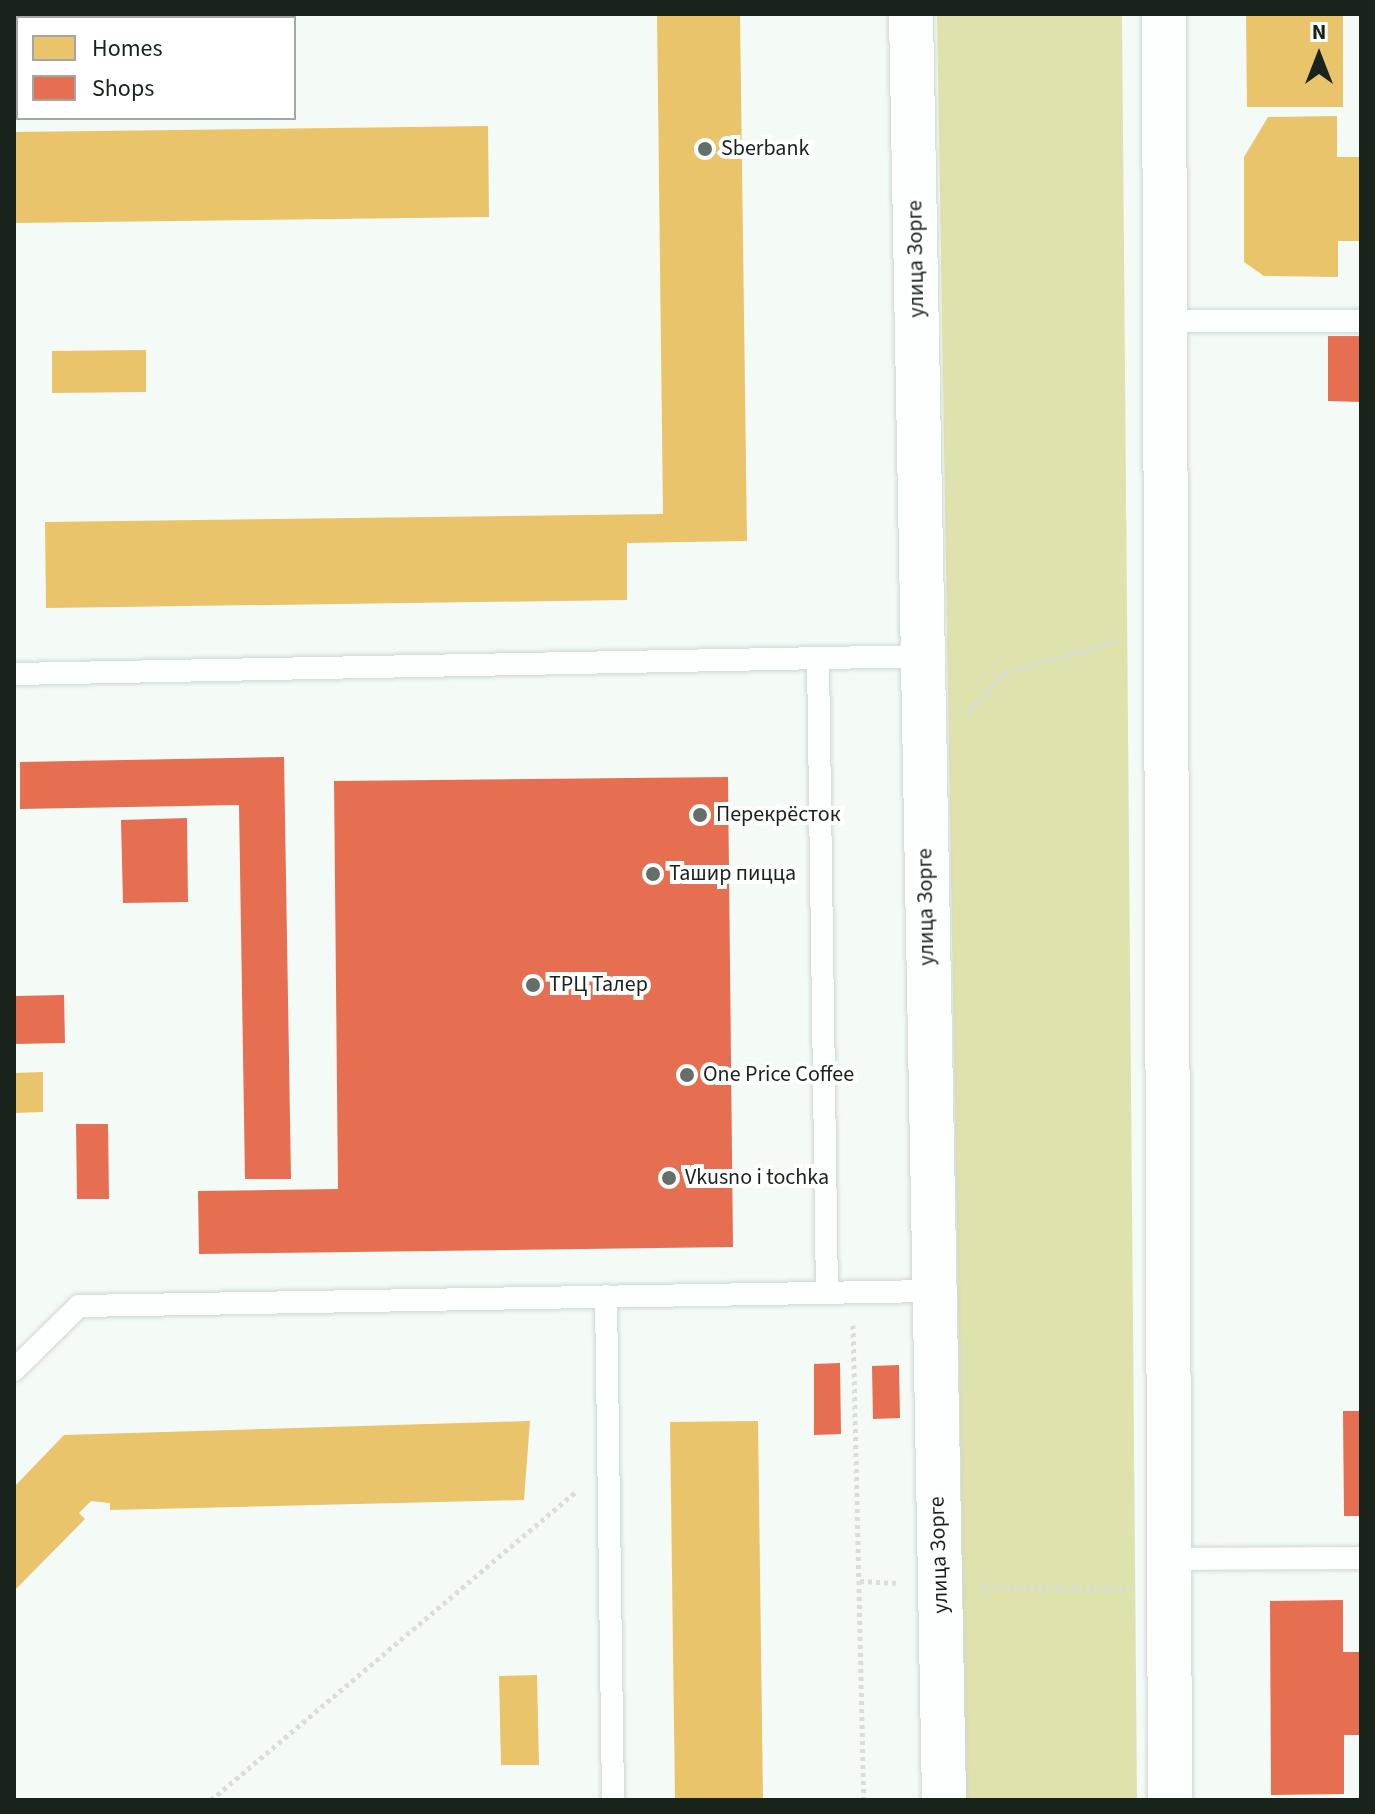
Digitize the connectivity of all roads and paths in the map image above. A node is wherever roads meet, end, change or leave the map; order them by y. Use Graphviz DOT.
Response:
graph roads {
  1 [pos="911,14"];
  2 [pos="1164,14"];
  3 [pos="1164,321"];
  4 [pos="1361,321"];
  5 [pos="1165,628"];
  6 [pos="923,656"];
  7 [pos="818,658"];
  8 [pos="14,674"];
  9 [pos="924,710"];
  10 [pos="930,1291"];
  11 [pos="852,1292"];
  12 [pos="827,1293"];
  13 [pos="606,1296"];
  14 [pos="14,1370"];
  15 [pos="613,1461"];
  16 [pos="1361,1558"];
  17 [pos="1169,1574"];
  18 [pos="860,1581"];
  19 [pos="940,1586"];
  20 [pos="211,1800"];
  21 [pos="613,1800"];
  22 [pos="864,1800"];
  23 [pos="944,1800"];
  24 [pos="1170,1800"];
  1 -- 6 [label="main road, улица Зорге"];
  2 -- 3 [label="main road"];
  3 -- 4 [label="lane"];
  3 -- 5 [label="main road"];
  5 -- 9 [label="path"];
  5 -- 17 [label="main road"];
  6 -- 7 [label="lane"];
  6 -- 9 [label="main road, улица Зорге"];
  7 -- 8 [label="lane"];
  7 -- 12 [label="lane"];
  9 -- 10 [label="main road, улица Зорге"];
  10 -- 11 [label="lane"];
  10 -- 19 [label="main road, улица Зорге"];
  11 -- 12 [label="lane"];
  11 -- 18 [label="path"];
  12 -- 13 [label="lane"];
  13 -- 14 [label="lane"];
  13 -- 15 [label="lane"];
  15 -- 20 [label="path"];
  15 -- 21 [label="lane"];
  16 -- 17 [label="lane"];
  17 -- 19 [label="path"];
  17 -- 24 [label="main road"];
  18 -- 19 [label="path"];
  18 -- 22 [label="path"];
  19 -- 23 [label="main road, улица Зорге"];
}
